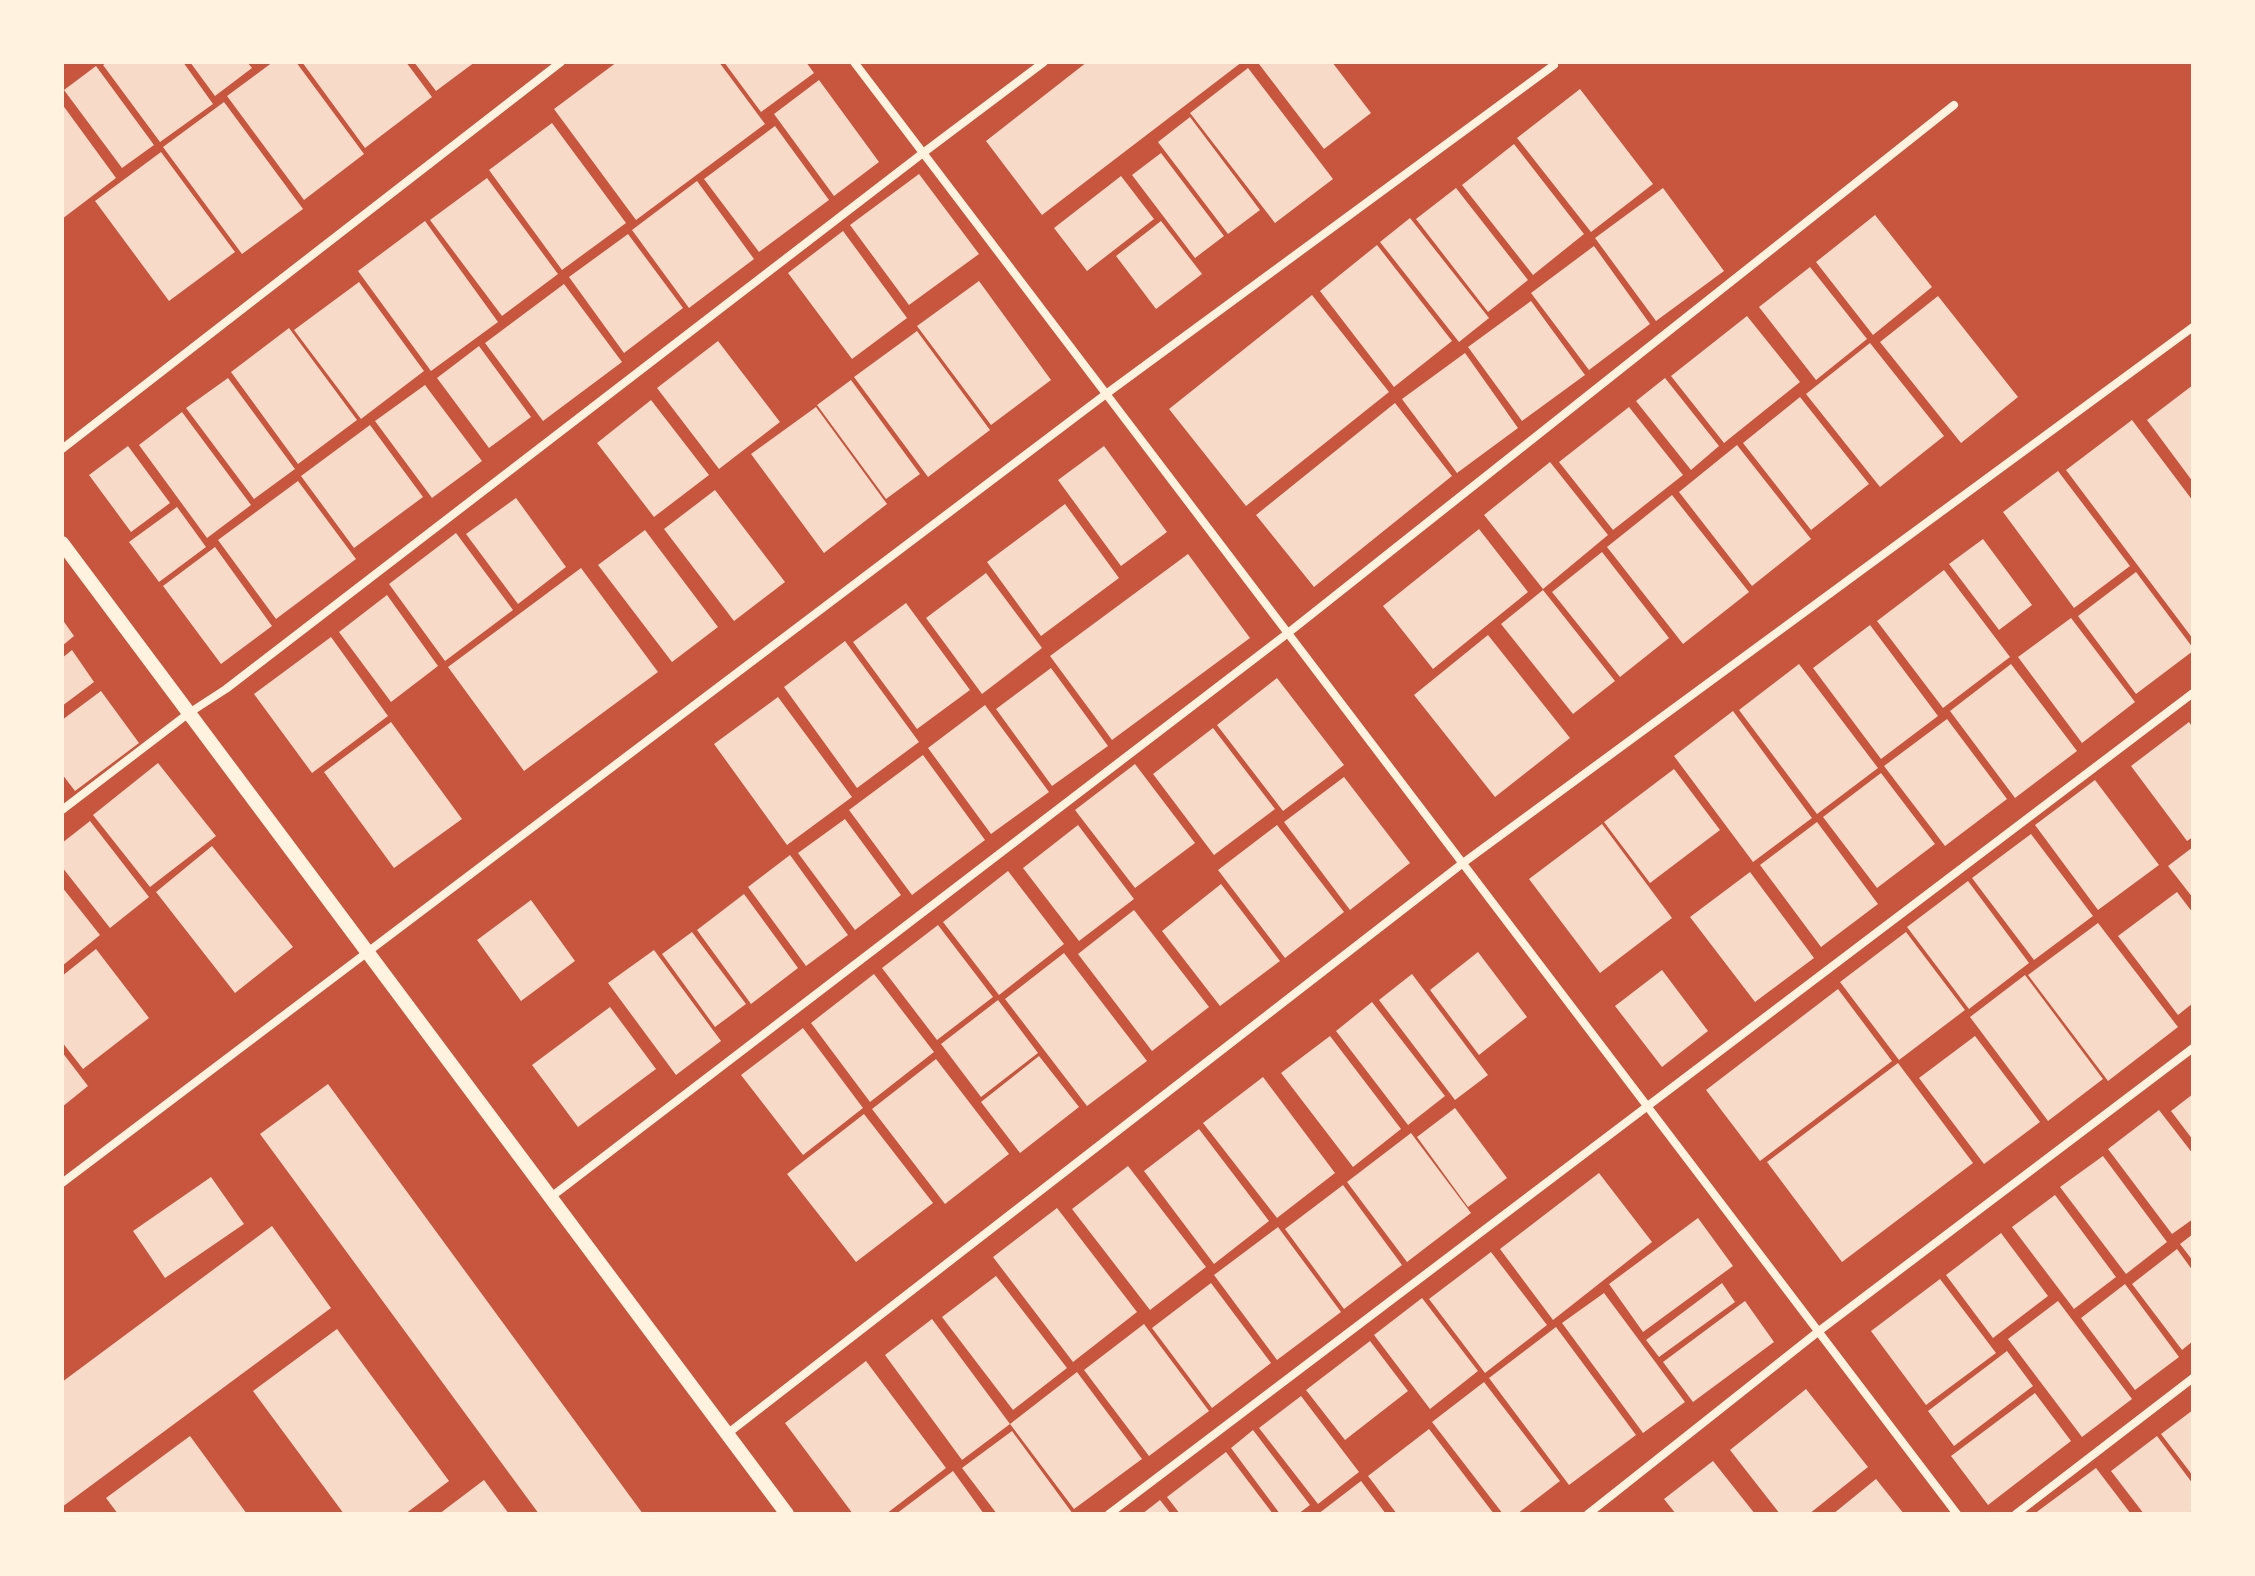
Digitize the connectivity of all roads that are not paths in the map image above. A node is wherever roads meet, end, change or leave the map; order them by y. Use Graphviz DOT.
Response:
graph roads {
  1 [pos="561,62"];
  2 [pos="854,62"];
  3 [pos="1044,62"];
  4 [pos="1554,65"];
  5 [pos="1954,105"];
  6 [pos="923,153"];
  7 [pos="2193,327"];
  8 [pos="1106,394"];
  9 [pos="62,449"];
  10 [pos="62,543"];
  11 [pos="1288,633"];
  12 [pos="2193,693"];
  13 [pos="189,713"];
  14 [pos="62,810"];
  15 [pos="1463,863"];
  16 [pos="367,951"];
  17 [pos="2193,1048"];
  18 [pos="1648,1108"];
  19 [pos="62,1183"];
  20 [pos="551,1197"];
  21 [pos="1819,1331"];
  22 [pos="2193,1378"];
  23 [pos="727,1434"];
  24 [pos="787,1514"];
  25 [pos="1109,1514"];
  26 [pos="1588,1514"];
  27 [pos="1957,1514"];
  28 [pos="2016,1514"];
  1 -- 9 [label="street"];
  2 -- 6 [label="street"];
  3 -- 6 [label="street"];
  4 -- 8 [label="street"];
  5 -- 11 [label="street"];
  6 -- 8 [label="street"];
  6 -- 13 [label="street"];
  7 -- 15 [label="street"];
  8 -- 11 [label="street"];
  8 -- 16 [label="street"];
  10 -- 13 [label="street"];
  11 -- 15 [label="street"];
  11 -- 20 [label="street"];
  12 -- 18 [label="street"];
  13 -- 14 [label="street"];
  13 -- 16 [label="street"];
  15 -- 18 [label="street"];
  15 -- 23 [label="street"];
  16 -- 19 [label="street"];
  16 -- 20 [label="street"];
  17 -- 21 [label="street"];
  18 -- 21 [label="street"];
  18 -- 25 [label="street"];
  20 -- 23 [label="street"];
  21 -- 26 [label="street"];
  21 -- 27 [label="street"];
  22 -- 28 [label="street"];
  23 -- 24 [label="street"];
}
